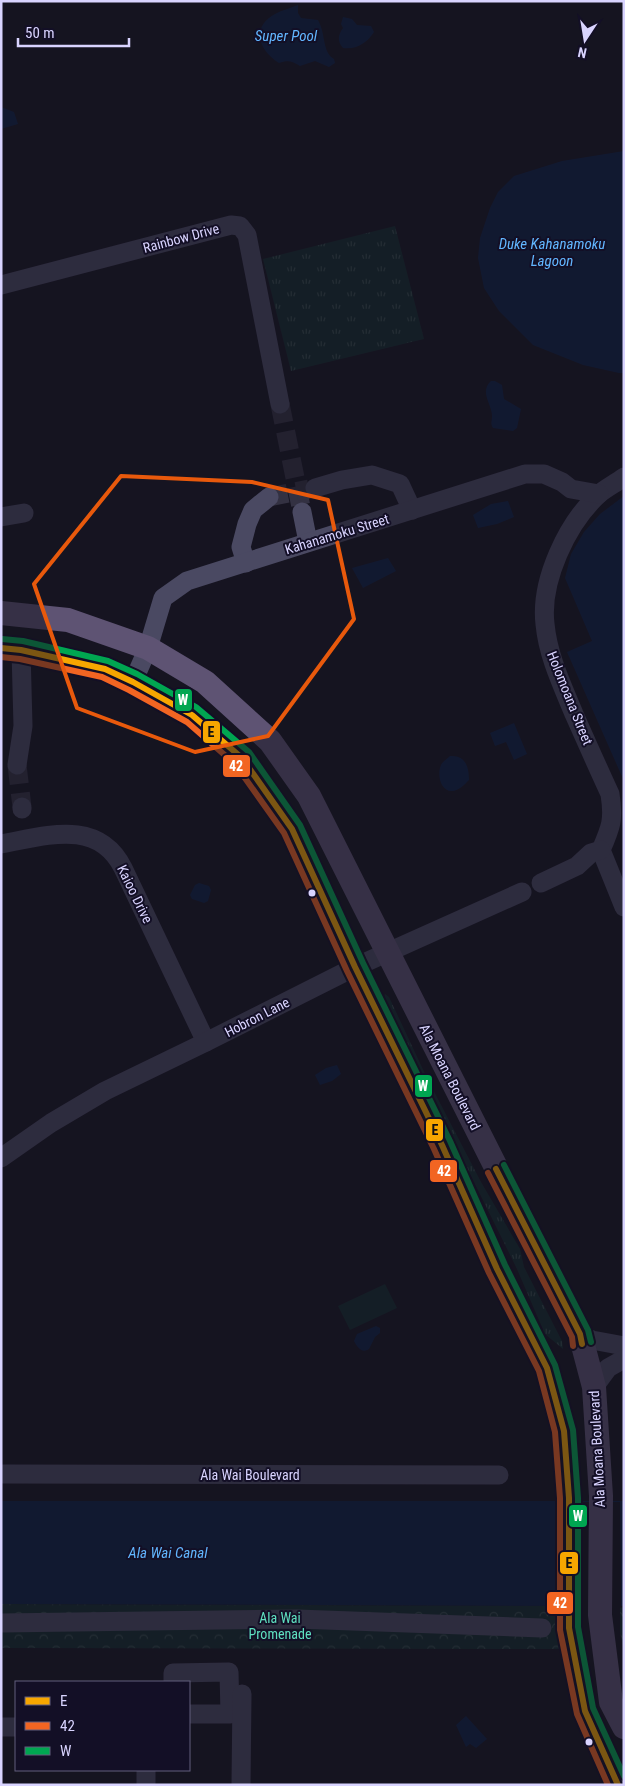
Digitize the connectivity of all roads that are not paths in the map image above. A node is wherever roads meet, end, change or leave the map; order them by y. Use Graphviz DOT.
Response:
graph roads {
  1 [pos="1,285"];
  2 [pos="280,404"];
  3 [pos="624,477"];
  4 [pos="315,488"];
  5 [pos="571,489"];
  6 [pos="599,494"];
  7 [pos="269,497"];
  8 [pos="412,510"];
  9 [pos="302,512"];
  10 [pos="24,513"];
  11 [pos="1,517"];
  12 [pos="578,518"];
  13 [pos="308,542"];
  14 [pos="246,563"];
  15 [pos="1,613"];
  16 [pos="148,648"];
  17 [pos="11,649"];
  18 [pos="133,682"];
  19 [pos="17,765"];
  20 [pos="1,844"];
  21 [pos="601,850"];
  22 [pos="541,883"];
  23 [pos="522,892"];
  24 [pos="624,907"];
  25 [pos="387,953"];
  26 [pos="355,967"];
  27 [pos="206,1042"];
  28 [pos="1,1158"];
  29 [pos="580,1334"];
  30 [pos="624,1346"];
  31 [pos="624,1359"];
  32 [pos="594,1387"];
  33 [pos="1,1474"];
  34 [pos="499,1475"];
  35 [pos="1,1623"];
  36 [pos="542,1628"];
  37 [pos="242,1675"];
  38 [pos="173,1681"];
  39 [pos="190,1714"];
  40 [pos="1,1727"];
  41 [pos="15,1727"];
  42 [pos="624,1727"];
  43 [pos="146,1771"];
  44 [pos="146,1785"];
  45 [pos="241,1785"];
  46 [pos="618,1785"];
  1 -- 2 [label="street, Rainbow Drive"];
  3 -- 6 [label="street, Holomoana Street"];
  4 -- 8 [label="street"];
  5 -- 6 [label="street, Kahanamoku Street"];
  5 -- 8 [label="street, Kahanamoku Street"];
  5 -- 12 [label="street"];
  6 -- 12 [label="street, Holomoana Street"];
  7 -- 14 [label="street"];
  8 -- 13 [label="street, Kahanamoku Street"];
  9 -- 13 [label="street"];
  10 -- 11 [label="street"];
  12 -- 21 [label="street, Holomoana Street"];
  13 -- 14 [label="street, Kahanamoku Street"];
  14 -- 16 [label="street, Kahanamoku Street"];
  15 -- 16 [label="main road, Ala Moana Boulevard"];
  16 -- 18 [label="street, Kahanamoku Street"];
  16 -- 25 [label="main road, Ala Moana Boulevard"];
  17 -- 18 [label="main road"];
  17 -- 19 [label="street"];
  18 -- 26 [label="main road"];
  20 -- 27 [label="street, Kaioo Drive"];
  21 -- 22 [label="street"];
  21 -- 24 [label="street"];
  23 -- 25 [label="street, Hobron Lane"];
  25 -- 26 [label="street, Hobron Lane"];
  25 -- 29 [label="main road, Ala Moana Boulevard"];
  26 -- 27 [label="street, Hobron Lane"];
  26 -- 46 [label="main road"];
  27 -- 28 [label="street, Hobron Lane"];
  29 -- 30 [label="street"];
  29 -- 32 [label="main road, Ala Moana Boulevard"];
  31 -- 32 [label="street"];
  32 -- 42 [label="main road, Ala Moana Boulevard"];
  33 -- 34 [label="street, Ala Wai Boulevard"];
  35 -- 36 [label="street"];
  37 -- 45 [label="street"];
  38 -- 39 [label="street"];
  40 -- 41 [label="street"];
  43 -- 44 [label="street"];
}
